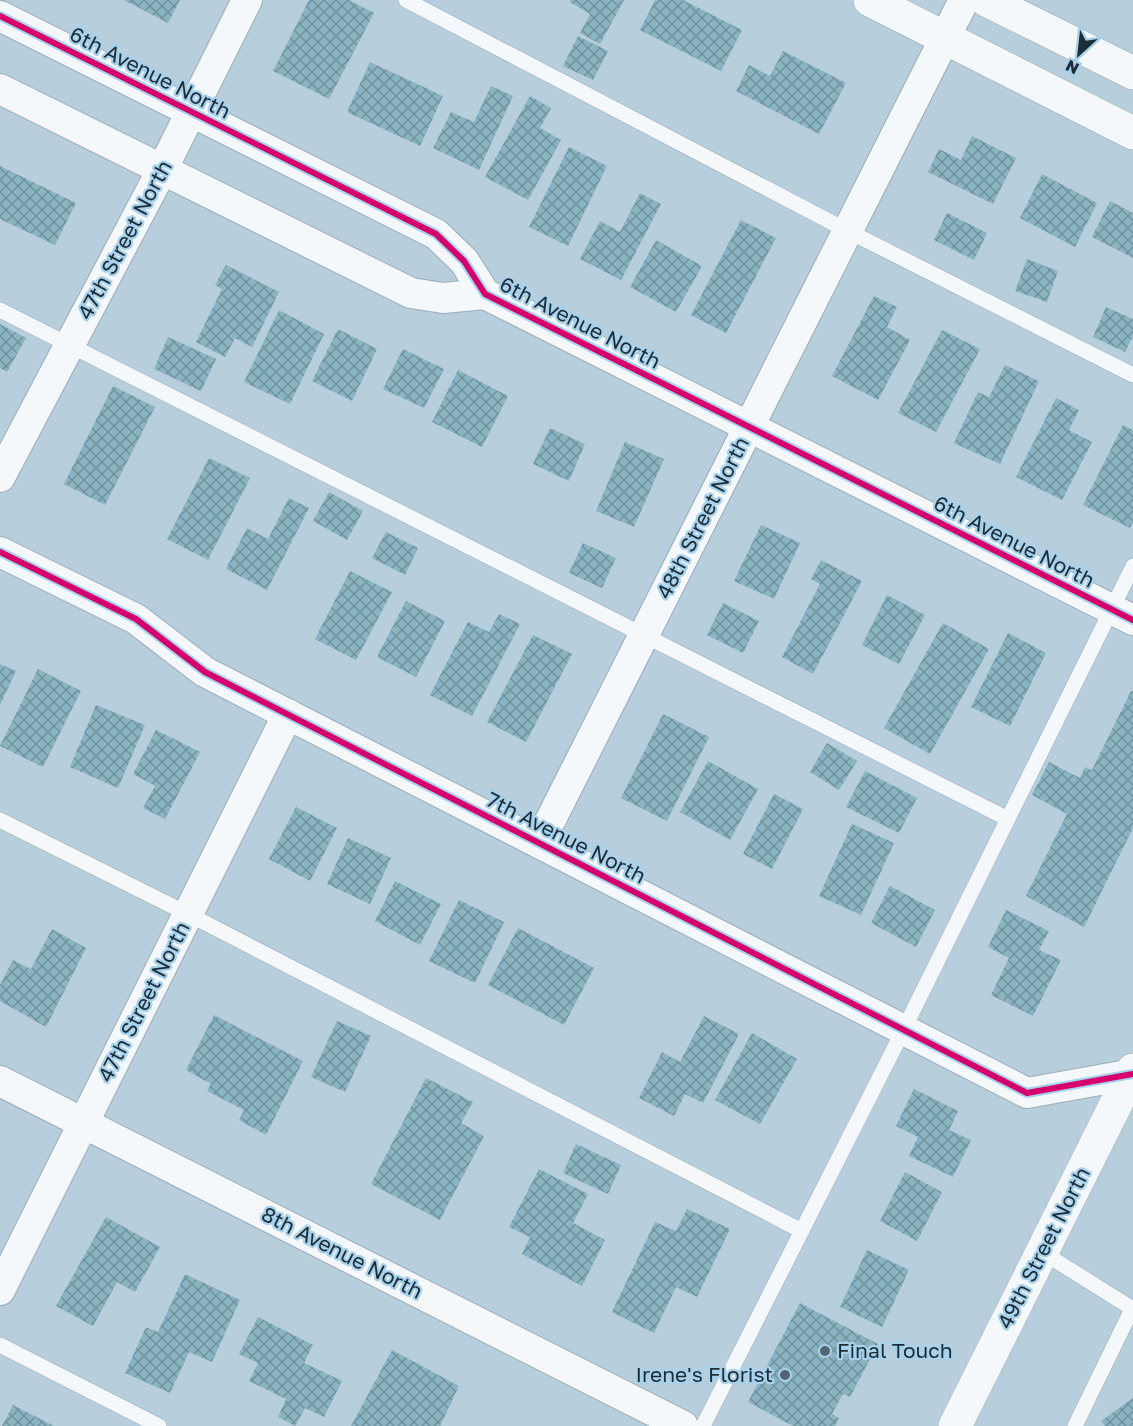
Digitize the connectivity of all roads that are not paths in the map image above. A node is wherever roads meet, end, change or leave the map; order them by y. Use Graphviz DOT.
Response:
graph roads {
  1 [pos="247,0"];
  2 [pos="406,0"];
  3 [pos="870,0"];
  4 [pos="964,0"];
  5 [pos="986,0"];
  6 [pos="0,16"];
  7 [pos="946,38"];
  8 [pos="1133,74"];
  9 [pos="0,89"];
  10 [pos="191,113"];
  11 [pos="1133,133"];
  12 [pos="162,170"];
  13 [pos="848,231"];
  14 [pos="485,294"];
  15 [pos="0,310"];
  16 [pos="70,345"];
  17 [pos="1133,375"];
  18 [pos="749,427"];
  19 [pos="0,477"];
  20 [pos="0,552"];
  21 [pos="1133,566"];
  22 [pos="1122,615"];
  23 [pos="644,635"];
  24 [pos="288,714"];
  25 [pos="1008,819"];
  26 [pos="0,820"];
  27 [pos="539,843"];
  28 [pos="188,914"];
  29 [pos="904,1029"];
  30 [pos="1132,1072"];
  31 [pos="0,1081"];
  32 [pos="83,1122"];
  33 [pos="802,1231"];
  34 [pos="1042,1252"];
  35 [pos="0,1290"];
  36 [pos="1132,1309"];
  37 [pos="0,1345"];
  38 [pos="1078,1424"];
  39 [pos="159,1426"];
  40 [pos="683,1426"];
  41 [pos="704,1426"];
  42 [pos="954,1426"];
  1 -- 10 [label="street, 47th Street North"];
  2 -- 13 [label="lane"];
  3 -- 7 [label="main road"];
  4 -- 7 [label="street, 48th Street North"];
  5 -- 8 [label="main road"];
  6 -- 10 [label="street, 6th Avenue North"];
  7 -- 11 [label="main road"];
  7 -- 13 [label="street, 48th Street North"];
  9 -- 12 [label="street, 6th Avenue North"];
  10 -- 12 [label="street, 47th Street North"];
  10 -- 14 [label="street, 6th Avenue North"];
  12 -- 14 [label="street, 6th Avenue North"];
  12 -- 16 [label="street, 47th Street North"];
  13 -- 17 [label="lane"];
  13 -- 18 [label="street, 48th Street North"];
  14 -- 18 [label="street, 6th Avenue North"];
  15 -- 16 [label="lane"];
  16 -- 19 [label="street, 47th Street North"];
  16 -- 23 [label="lane"];
  18 -- 22 [label="street, 6th Avenue North"];
  18 -- 23 [label="street, 48th Street North"];
  20 -- 24 [label="street, 7th Avenue North"];
  21 -- 22 [label="lane"];
  22 -- 25 [label="lane"];
  23 -- 25 [label="lane"];
  23 -- 27 [label="street, 48th Street North"];
  24 -- 27 [label="street, 7th Avenue North"];
  24 -- 28 [label="street, 47th Street North"];
  25 -- 29 [label="lane"];
  26 -- 28 [label="lane"];
  27 -- 29 [label="street, 7th Avenue North"];
  28 -- 32 [label="street, 47th Street North"];
  28 -- 33 [label="lane"];
  29 -- 30 [label="street, 7th Avenue North"];
  29 -- 33 [label="lane"];
  30 -- 34 [label="main road, 49th Street North"];
  31 -- 32 [label="street, 8th Avenue North"];
  32 -- 35 [label="street, 47th Street North"];
  32 -- 40 [label="street, 8th Avenue North"];
  33 -- 41 [label="lane"];
  34 -- 36 [label="lane"];
  34 -- 42 [label="main road, 49th Street North"];
  36 -- 38 [label="lane"];
  37 -- 39 [label="lane"];
}
